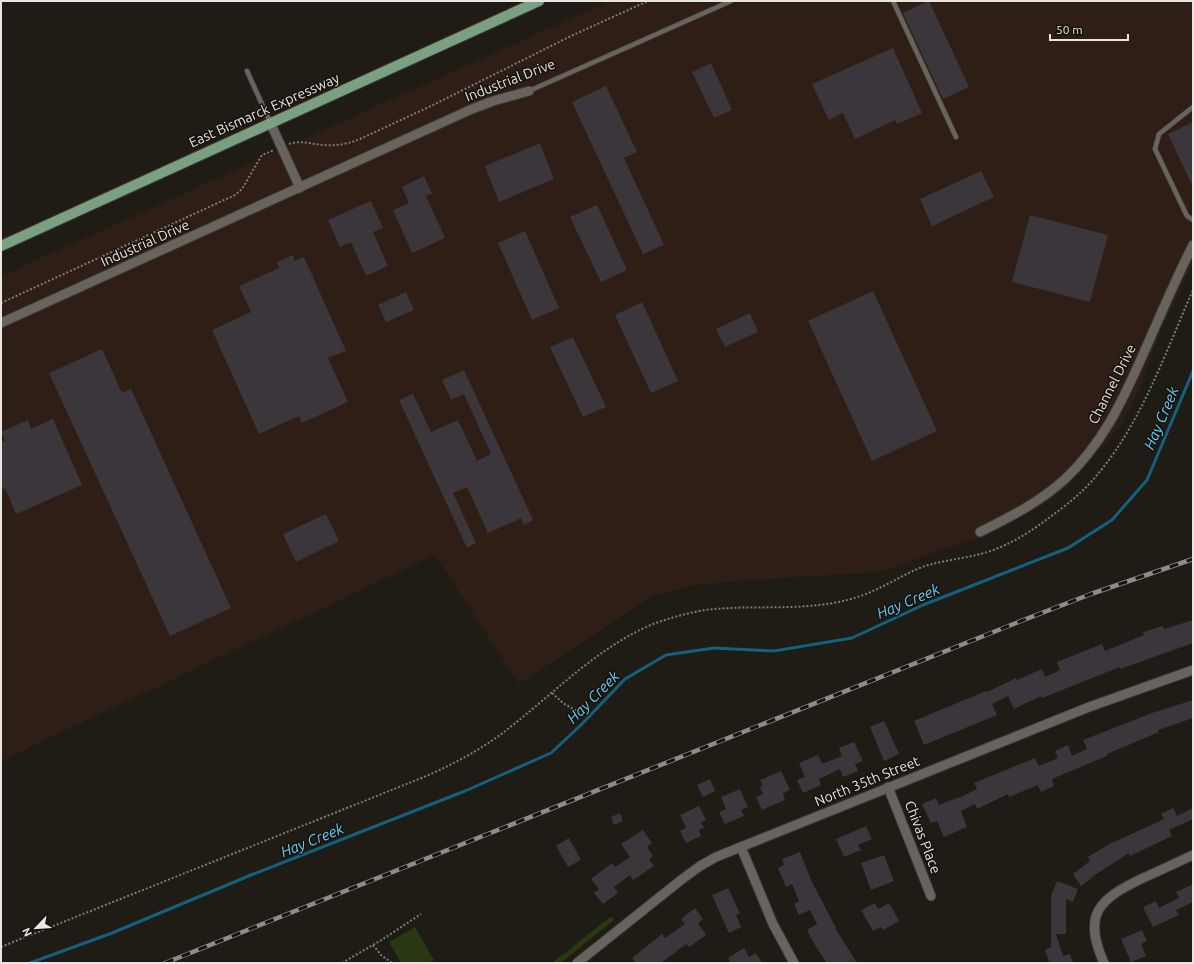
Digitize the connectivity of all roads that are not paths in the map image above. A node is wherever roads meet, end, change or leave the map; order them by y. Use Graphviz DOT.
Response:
graph roads {
  1 [pos="538,1"];
  2 [pos="731,1"];
  3 [pos="893,1"];
  4 [pos="247,71"];
  5 [pos="529,91"];
  6 [pos="1193,107"];
  7 [pos="270,122"];
  8 [pos="956,137"];
  9 [pos="300,188"];
  10 [pos="1193,220"];
  11 [pos="1193,245"];
  12 [pos="1,246"];
  13 [pos="1,323"];
  14 [pos="980,532"];
  15 [pos="1193,670"];
  16 [pos="888,787"];
  17 [pos="742,847"];
  18 [pos="1193,855"];
  19 [pos="931,896"];
  20 [pos="577,963"];
  21 [pos="794,963"];
  22 [pos="1104,963"];
  1 -- 7 [label="main road, East Bismarck Expressway"];
  2 -- 5 [label="lane, Industrial Drive"];
  3 -- 8 [label="lane"];
  4 -- 7 [label="lane"];
  5 -- 9 [label="street, Industrial Drive"];
  6 -- 10 [label="lane"];
  7 -- 9 [label="street"];
  7 -- 12 [label="main road, East Bismarck Expressway"];
  9 -- 13 [label="street, Industrial Drive"];
  11 -- 14 [label="street, Channel Drive"];
  15 -- 16 [label="street, North 35th Street"];
  16 -- 17 [label="street, North 35th Street"];
  16 -- 19 [label="street, Chivas Place"];
  17 -- 20 [label="street, North 35th Street"];
  17 -- 21 [label="street"];
  18 -- 22 [label="street"];
}
